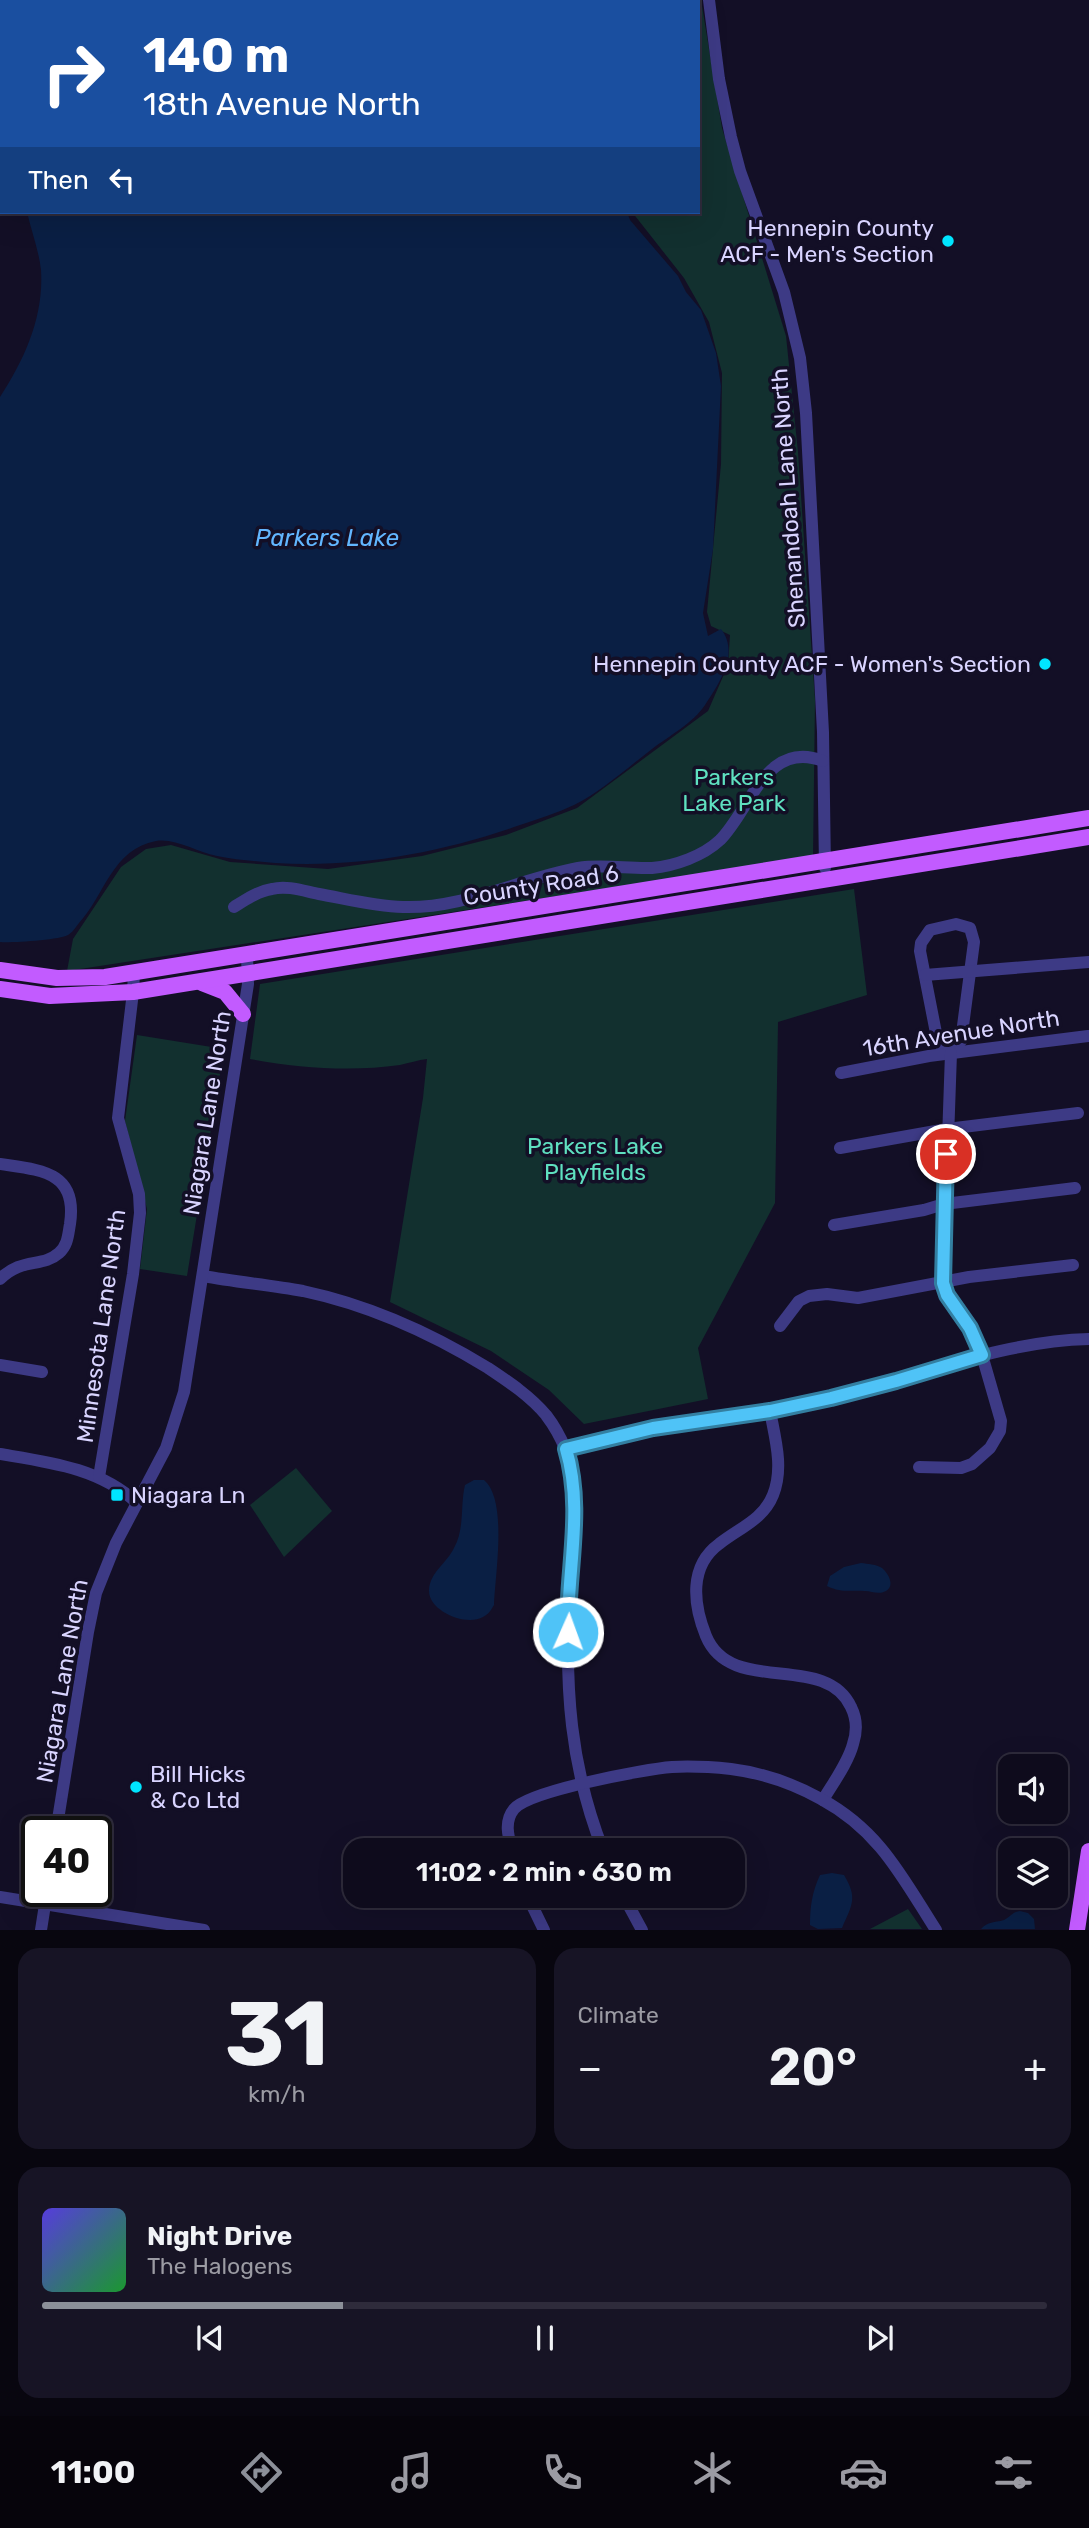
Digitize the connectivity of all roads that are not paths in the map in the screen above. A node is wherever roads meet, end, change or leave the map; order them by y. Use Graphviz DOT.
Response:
graph roads {
  1 [pos="709,0"];
  2 [pos="823,761"];
  3 [pos="1089,818"];
  4 [pos="1089,836"];
  5 [pos="1069,840"];
  6 [pos="1089,842"];
  7 [pos="825,861"];
  8 [pos="825,879"];
  9 [pos="234,907"];
  10 [pos="247,956"];
  11 [pos="1089,962"];
  12 [pos="0,971"];
  13 [pos="970,971"];
  14 [pos="134,973"];
  15 [pos="248,974"];
  16 [pos="925,975"];
  17 [pos="200,982"];
  18 [pos="0,989"];
  19 [pos="133,992"];
  20 [pos="243,1014"];
  21 [pos="1087,1036"];
  22 [pos="951,1053"];
  23 [pos="841,1073"];
  24 [pos="1078,1113"];
  25 [pos="947,1129"];
  26 [pos="839,1148"];
  27 [pos="0,1164"];
  28 [pos="1075,1188"];
  29 [pos="944,1204"];
  30 [pos="834,1225"];
  31 [pos="1073,1265"];
  32 [pos="203,1276"];
  33 [pos="0,1279"];
  34 [pos="943,1283"];
  35 [pos="780,1326"];
  36 [pos="1089,1339"];
  37 [pos="982,1355"];
  38 [pos="0,1365"];
  39 [pos="42,1372"];
  40 [pos="770,1411"];
  41 [pos="566,1449"];
  42 [pos="0,1454"];
  43 [pos="919,1467"];
  44 [pos="99,1477"];
  45 [pos="137,1503"];
  46 [pos="582,1785"];
  47 [pos="823,1800"];
  48 [pos="59,1816"];
  49 [pos="509,1838"];
  50 [pos="599,1838"];
  51 [pos="1089,1851"];
  52 [pos="0,1897"];
  53 [pos="21,1897"];
  54 [pos="45,1907"];
  55 [pos="90,1907"];
  56 [pos="533,1908"];
  57 [pos="630,1908"];
  58 [pos="41,1930"];
  59 [pos="204,1930"];
  60 [pos="544,1930"];
  61 [pos="642,1930"];
  62 [pos="936,1930"];
  63 [pos="1077,1930"];
  1 -- 2 [label="street, Shenandoah Lane North"];
  2 -- 7 [label="street, Shenandoah Lane North"];
  2 -- 9 [label="street"];
  3 -- 7 [label="main road, County Road 6"];
  4 -- 5 [label="main road, County Road 6"];
  5 -- 6 [label="main road"];
  5 -- 8 [label="main road, County Road 6"];
  7 -- 8 [label="street, Shenandoah Lane North"];
  7 -- 10 [label="main road, County Road 6"];
  8 -- 15 [label="main road, County Road 6"];
  10 -- 14 [label="main road, County Road 6"];
  10 -- 15 [label="street, Niagara Lane North"];
  11 -- 13 [label="street"];
  12 -- 14 [label="main road, County Road 6"];
  13 -- 16 [label="street"];
  13 -- 16 [label="street"];
  13 -- 22 [label="street"];
  14 -- 19 [label="street, Minnesota Lane North"];
  15 -- 17 [label="main road, County Road 6"];
  15 -- 20 [label="street, Niagara Lane North"];
  16 -- 22 [label="street"];
  17 -- 19 [label="main road, County Road 6"];
  17 -- 20 [label="main road"];
  18 -- 19 [label="main road, County Road 6"];
  19 -- 44 [label="street, Minnesota Lane North"];
  20 -- 32 [label="street, Niagara Lane North"];
  21 -- 22 [label="street, 16th Avenue North"];
  22 -- 23 [label="street, 16th Avenue North"];
  22 -- 25 [label="street"];
  24 -- 25 [label="street"];
  25 -- 26 [label="street"];
  25 -- 29 [label="street"];
  27 -- 33 [label="street"];
  28 -- 29 [label="street"];
  29 -- 30 [label="street"];
  29 -- 34 [label="street"];
  31 -- 34 [label="street"];
  32 -- 41 [label="street"];
  32 -- 45 [label="street, Niagara Lane North"];
  34 -- 35 [label="street"];
  34 -- 37 [label="street"];
  36 -- 37 [label="street"];
  37 -- 40 [label="street"];
  37 -- 43 [label="street"];
  38 -- 39 [label="street"];
  40 -- 41 [label="street"];
  40 -- 47 [label="street"];
  41 -- 46 [label="street"];
  42 -- 44 [label="street"];
  44 -- 45 [label="street"];
  45 -- 48 [label="street, Niagara Lane North"];
  46 -- 47 [label="street"];
  46 -- 49 [label="street"];
  46 -- 50 [label="street"];
  47 -- 62 [label="street"];
  51 -- 63 [label="main road"];
  52 -- 53 [label="street"];
  54 -- 58 [label="street"];
  55 -- 59 [label="street"];
  56 -- 60 [label="street"];
  57 -- 61 [label="street"];
}
